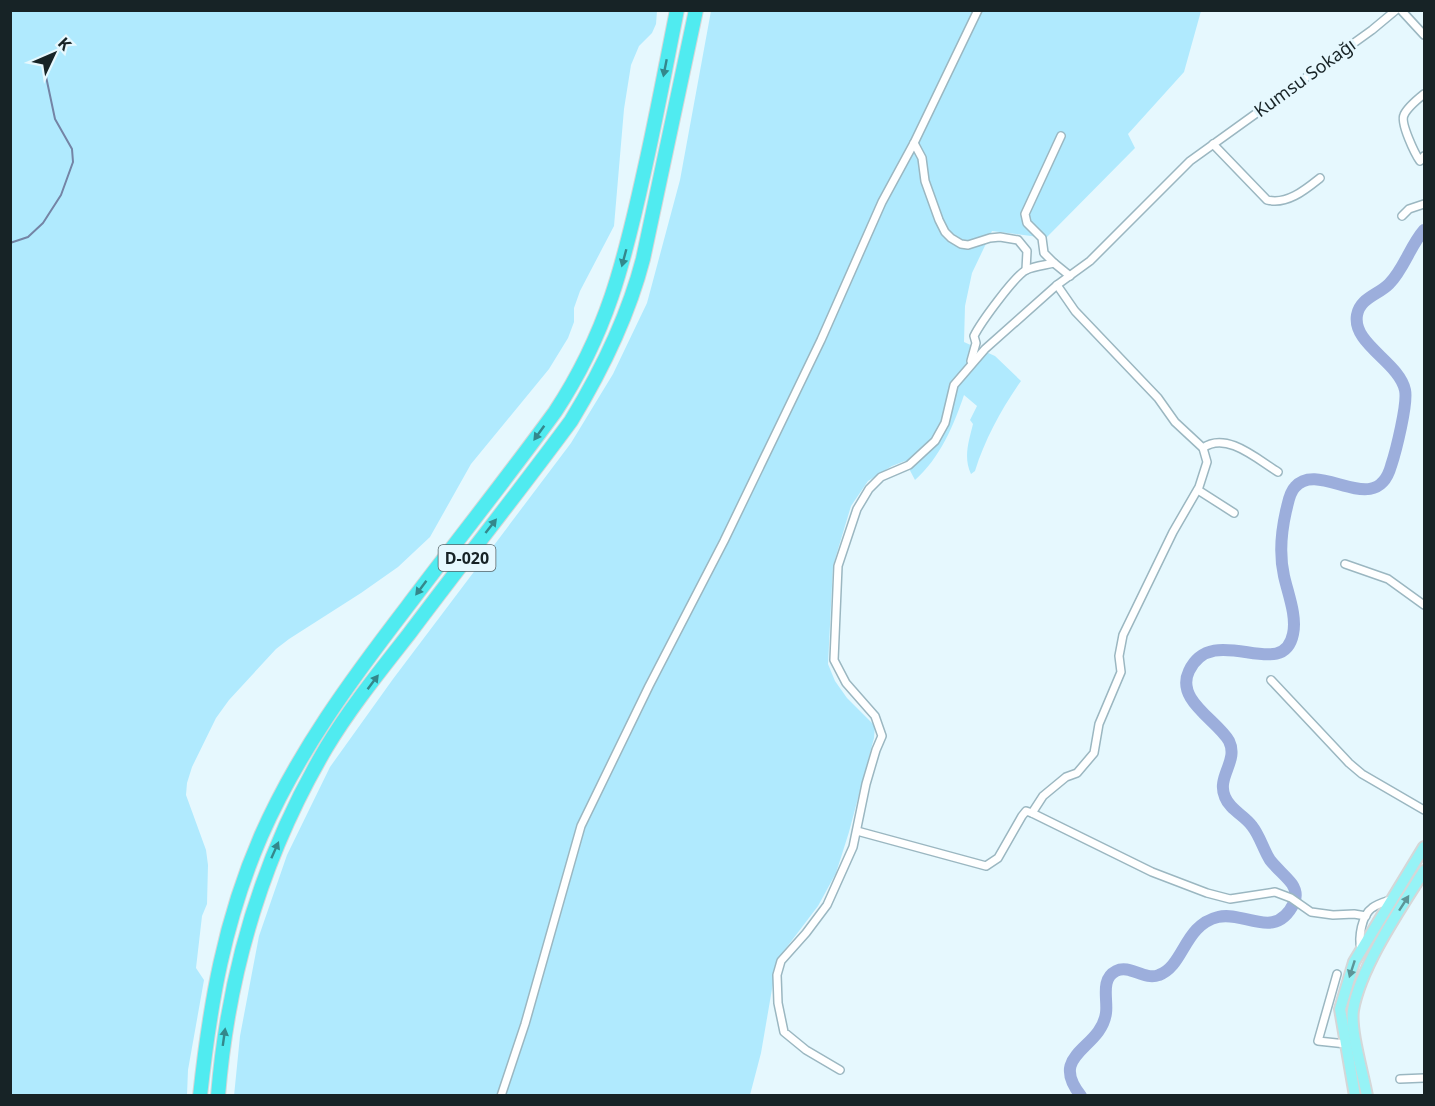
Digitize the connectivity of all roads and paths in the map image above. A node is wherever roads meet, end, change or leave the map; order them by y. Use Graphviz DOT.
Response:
graph roads {
  1 [pos="677,10"];
  2 [pos="696,10"];
  3 [pos="978,10"];
  4 [pos="1399,10"];
  5 [pos="1425,36"];
  6 [pos="1425,94"];
  7 [pos="1061,136"];
  8 [pos="914,142"];
  9 [pos="1213,144"];
  10 [pos="1425,156"];
  11 [pos="1320,178"];
  12 [pos="1425,204"];
  13 [pos="1402,216"];
  14 [pos="1054,263"];
  15 [pos="1026,270"];
  16 [pos="1070,276"];
  17 [pos="1057,285"];
  18 [pos="968,368"];
  19 [pos="1203,448"];
  20 [pos="1278,472"];
  21 [pos="1198,490"];
  22 [pos="1234,513"];
  23 [pos="1345,564"];
  24 [pos="1425,605"];
  25 [pos="1271,680"];
  26 [pos="1425,810"];
  27 [pos="1032,813"];
  28 [pos="857,831"];
  29 [pos="1425,847"];
  30 [pos="1425,871"];
  31 [pos="1390,900"];
  32 [pos="1366,916"];
  33 [pos="1361,949"];
  34 [pos="1337,974"];
  35 [pos="1351,1051"];
  36 [pos="840,1070"];
  37 [pos="1425,1078"];
  38 [pos="1400,1079"];
  39 [pos="200,1095"];
  40 [pos="218,1095"];
  41 [pos="501,1095"];
  42 [pos="1355,1095"];
  43 [pos="1367,1095"];
  1 -- 39 [label="highway, D-020, one-way"];
  40 -- 2 [label="highway, D-020, one-way"];
  3 -- 8 [label="street"];
  4 -- 5 [label="street"];
  4 -- 9 [label="street, Kumsu Sokağı"];
  6 -- 10 [label="street"];
  7 -- 14 [label="street"];
  8 -- 15 [label="street"];
  8 -- 41 [label="street"];
  9 -- 11 [label="street"];
  9 -- 16 [label="street, Kumsu Sokağı"];
  12 -- 13 [label="street"];
  14 -- 15 [label="street"];
  14 -- 16 [label="street"];
  15 -- 18 [label="street"];
  16 -- 17 [label="street, Kumsu Sokağı"];
  17 -- 18 [label="street, Kumsu Sokağı"];
  17 -- 19 [label="street"];
  18 -- 28 [label="street"];
  19 -- 20 [label="street"];
  19 -- 21 [label="street"];
  21 -- 22 [label="street"];
  21 -- 27 [label="street"];
  23 -- 24 [label="street"];
  25 -- 26 [label="street"];
  27 -- 28 [label="street"];
  27 -- 32 [label="street"];
  28 -- 36 [label="street"];
  29 -- 31 [label="main road"];
  35 -- 30 [label="main road, one-way"];
  31 -- 32 [label="street"];
  31 -- 33 [label="main road"];
  32 -- 33 [label="street"];
  33 -- 35 [label="main road, one-way"];
  34 -- 35 [label="street"];
  35 -- 42 [label="main road"];
  35 -- 43 [label="main road"];
  37 -- 38 [label="street"];
}
